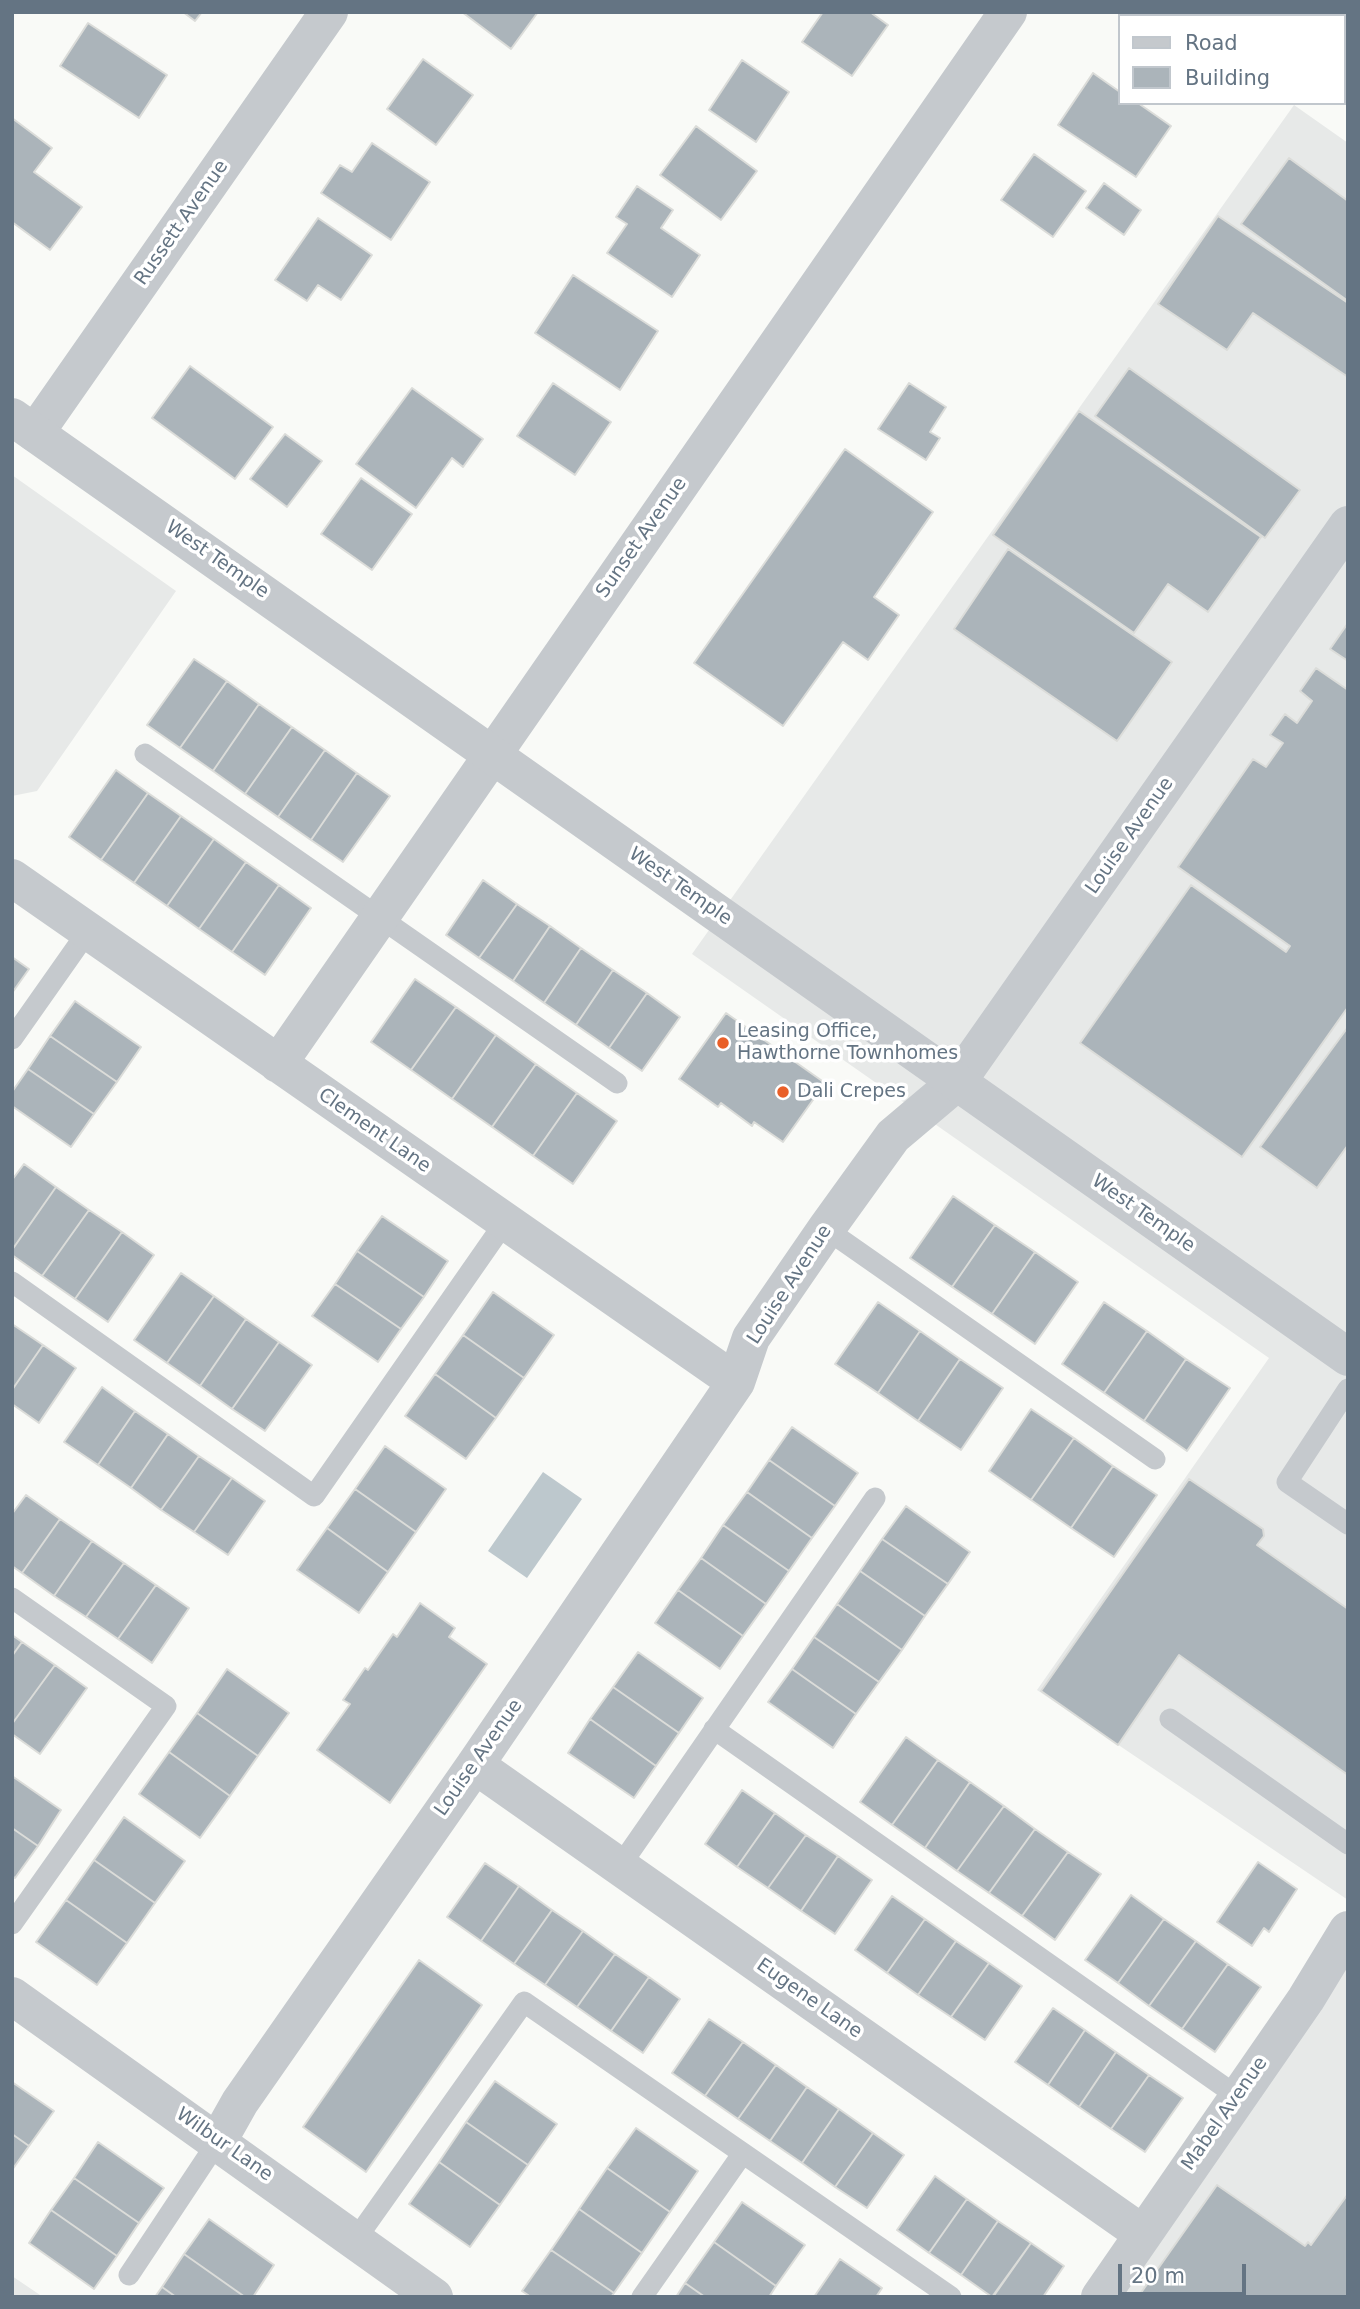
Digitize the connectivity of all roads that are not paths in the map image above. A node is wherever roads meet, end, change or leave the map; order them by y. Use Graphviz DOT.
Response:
graph roads {
  1 [pos="329,12"];
  2 [pos="1008,12"];
  3 [pos="23,425"];
  4 [pos="1348,525"];
  5 [pos="492,753"];
  6 [pos="145,754"];
  7 [pos="12,878"];
  8 [pos="380,918"];
  9 [pos="88,931"];
  10 [pos="12,1039"];
  11 [pos="278,1064"];
  12 [pos="957,1082"];
  13 [pos="617,1083"];
  14 [pos="505,1223"];
  15 [pos="826,1229"];
  16 [pos="12,1282"];
  17 [pos="1348,1357"];
  18 [pos="736,1382"];
  19 [pos="1348,1389"];
  20 [pos="1155,1459"];
  21 [pos="875,1498"];
  22 [pos="1348,1524"];
  23 [pos="12,1598"];
  24 [pos="1170,1719"];
  25 [pos="714,1729"];
  26 [pos="475,1765"];
  27 [pos="1348,1844"];
  28 [pos="620,1866"];
  29 [pos="12,1924"];
  30 [pos="1348,1930"];
  31 [pos="12,1996"];
  32 [pos="1237,2096"];
  33 [pos="218,2141"];
  34 [pos="743,2153"];
  35 [pos="1143,2234"];
  36 [pos="356,2239"];
  37 [pos="129,2275"];
  38 [pos="435,2297"];
  39 [pos="642,2297"];
  40 [pos="951,2297"];
  41 [pos="1100,2297"];
  1 -- 3 [label="street, Russett Avenue"];
  2 -- 5 [label="street, Sunset Avenue"];
  3 -- 5 [label="street, West Temple"];
  4 -- 12 [label="street, Louise Avenue"];
  5 -- 8 [label="street, Sunset Avenue"];
  5 -- 12 [label="street, West Temple"];
  6 -- 8 [label="lane"];
  7 -- 9 [label="street, Clement Lane"];
  8 -- 11 [label="street, Sunset Avenue"];
  8 -- 13 [label="lane"];
  9 -- 10 [label="lane"];
  9 -- 11 [label="street, Clement Lane"];
  11 -- 14 [label="street, Clement Lane"];
  12 -- 15 [label="street, Louise Avenue"];
  12 -- 17 [label="street, West Temple"];
  14 -- 16 [label="lane"];
  14 -- 18 [label="street, Clement Lane"];
  15 -- 18 [label="street, Louise Avenue"];
  15 -- 20 [label="lane"];
  18 -- 26 [label="street, Louise Avenue"];
  19 -- 22 [label="lane"];
  21 -- 25 [label="lane"];
  23 -- 29 [label="lane"];
  24 -- 27 [label="lane"];
  25 -- 28 [label="lane"];
  25 -- 32 [label="lane"];
  26 -- 28 [label="street, Eugene Lane"];
  26 -- 33 [label="street, Louise Avenue"];
  28 -- 35 [label="street, Eugene Lane"];
  30 -- 32 [label="street, Mabel Avenue"];
  31 -- 33 [label="street, Wilbur Lane"];
  32 -- 35 [label="street, Mabel Avenue"];
  33 -- 36 [label="street, Wilbur Lane"];
  33 -- 37 [label="lane"];
  34 -- 36 [label="lane"];
  34 -- 39 [label="lane"];
  34 -- 40 [label="lane"];
  35 -- 41 [label="street, Mabel Avenue"];
  36 -- 38 [label="street, Wilbur Lane"];
}
